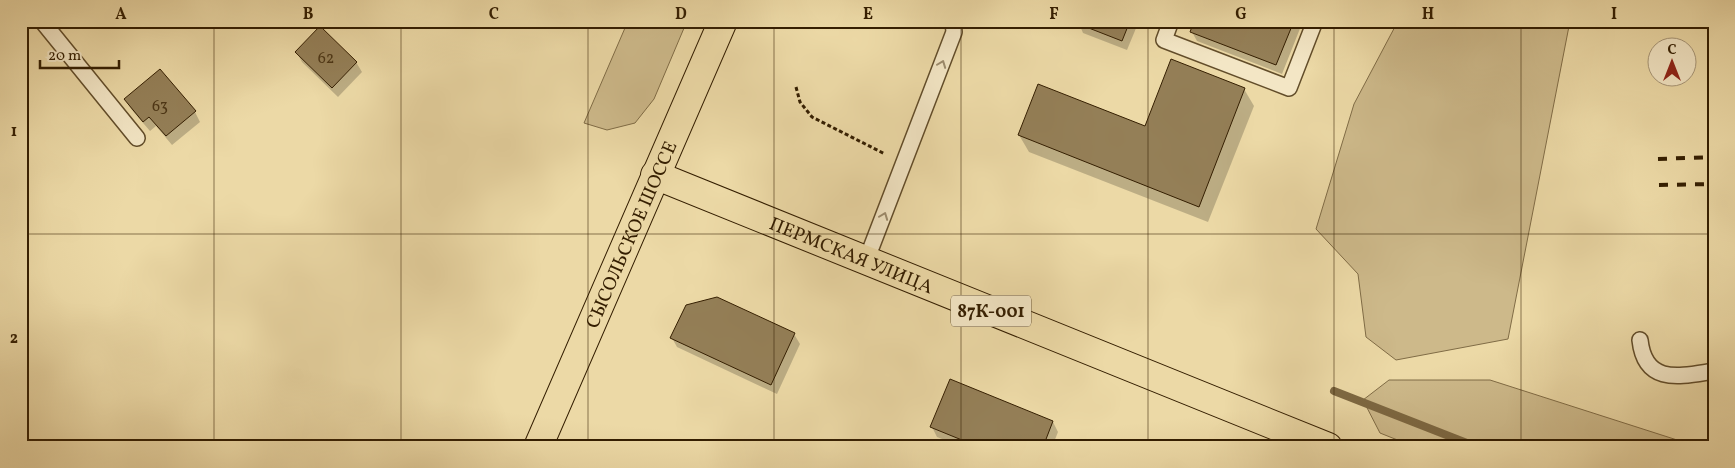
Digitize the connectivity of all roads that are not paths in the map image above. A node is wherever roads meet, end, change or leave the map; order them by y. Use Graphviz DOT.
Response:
graph roads {
  1 [pos="42,21"];
  2 [pos="723,21"];
  3 [pos="953,21"];
  4 [pos="1171,21"];
  5 [pos="1315,21"];
  6 [pos="137,138"];
  7 [pos="655,175"];
  8 [pos="866,261"];
  9 [pos="1640,340"];
  10 [pos="1714,371"];
  11 [pos="538,447"];
  12 [pos="1328,447"];
  1 -- 6 [label="lane"];
  2 -- 7 [label="main road, СЫСОЛЬСКОЕ ШОССЕ"];
  8 -- 3 [label="lane, one-way"];
  4 -- 5 [label="lane"];
  7 -- 8 [label="main road, ПЕРМСКАЯ УЛИЦА / 87К-001"];
  7 -- 11 [label="main road, СЫСОЛЬСКОЕ ШОССЕ"];
  8 -- 12 [label="main road, ПЕРМСКАЯ УЛИЦА / 87К-001"];
  9 -- 10 [label="lane"];
}
